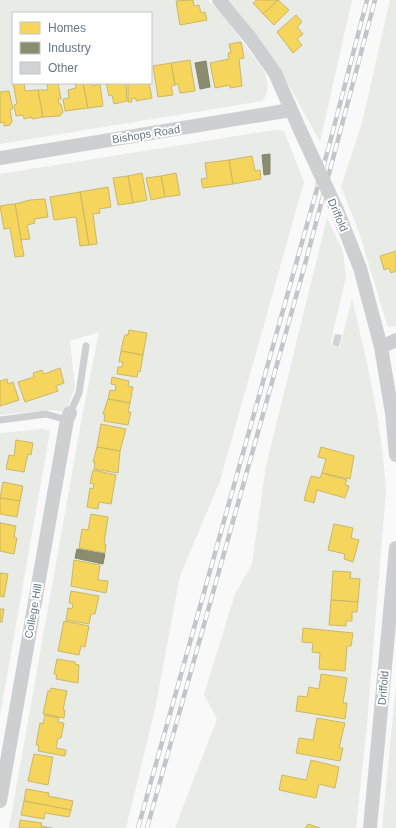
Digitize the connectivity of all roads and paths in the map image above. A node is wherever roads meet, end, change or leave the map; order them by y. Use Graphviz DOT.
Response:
graph roads {
  1 [pos="219,0"];
  2 [pos="291,110"];
  3 [pos="0,158"];
  4 [pos="396,340"];
  5 [pos="86,346"];
  6 [pos="381,347"];
  7 [pos="68,417"];
  8 [pos="0,420"];
  9 [pos="396,455"];
  10 [pos="396,548"];
  11 [pos="396,554"];
  12 [pos="0,801"];
  13 [pos="370,828"];
  1 -- 2 [label="street, Driffold"];
  2 -- 3 [label="street, Bishops Road"];
  2 -- 6 [label="street, Driffold, bridge"];
  4 -- 6 [label="street"];
  5 -- 7 [label="lane, College Hill"];
  6 -- 9 [label="street, Driffold"];
  7 -- 8 [label="lane"];
  7 -- 12 [label="street, College Hill"];
  10 -- 11 [label="street, Driffold"];
  11 -- 13 [label="street, Driffold"];
}
